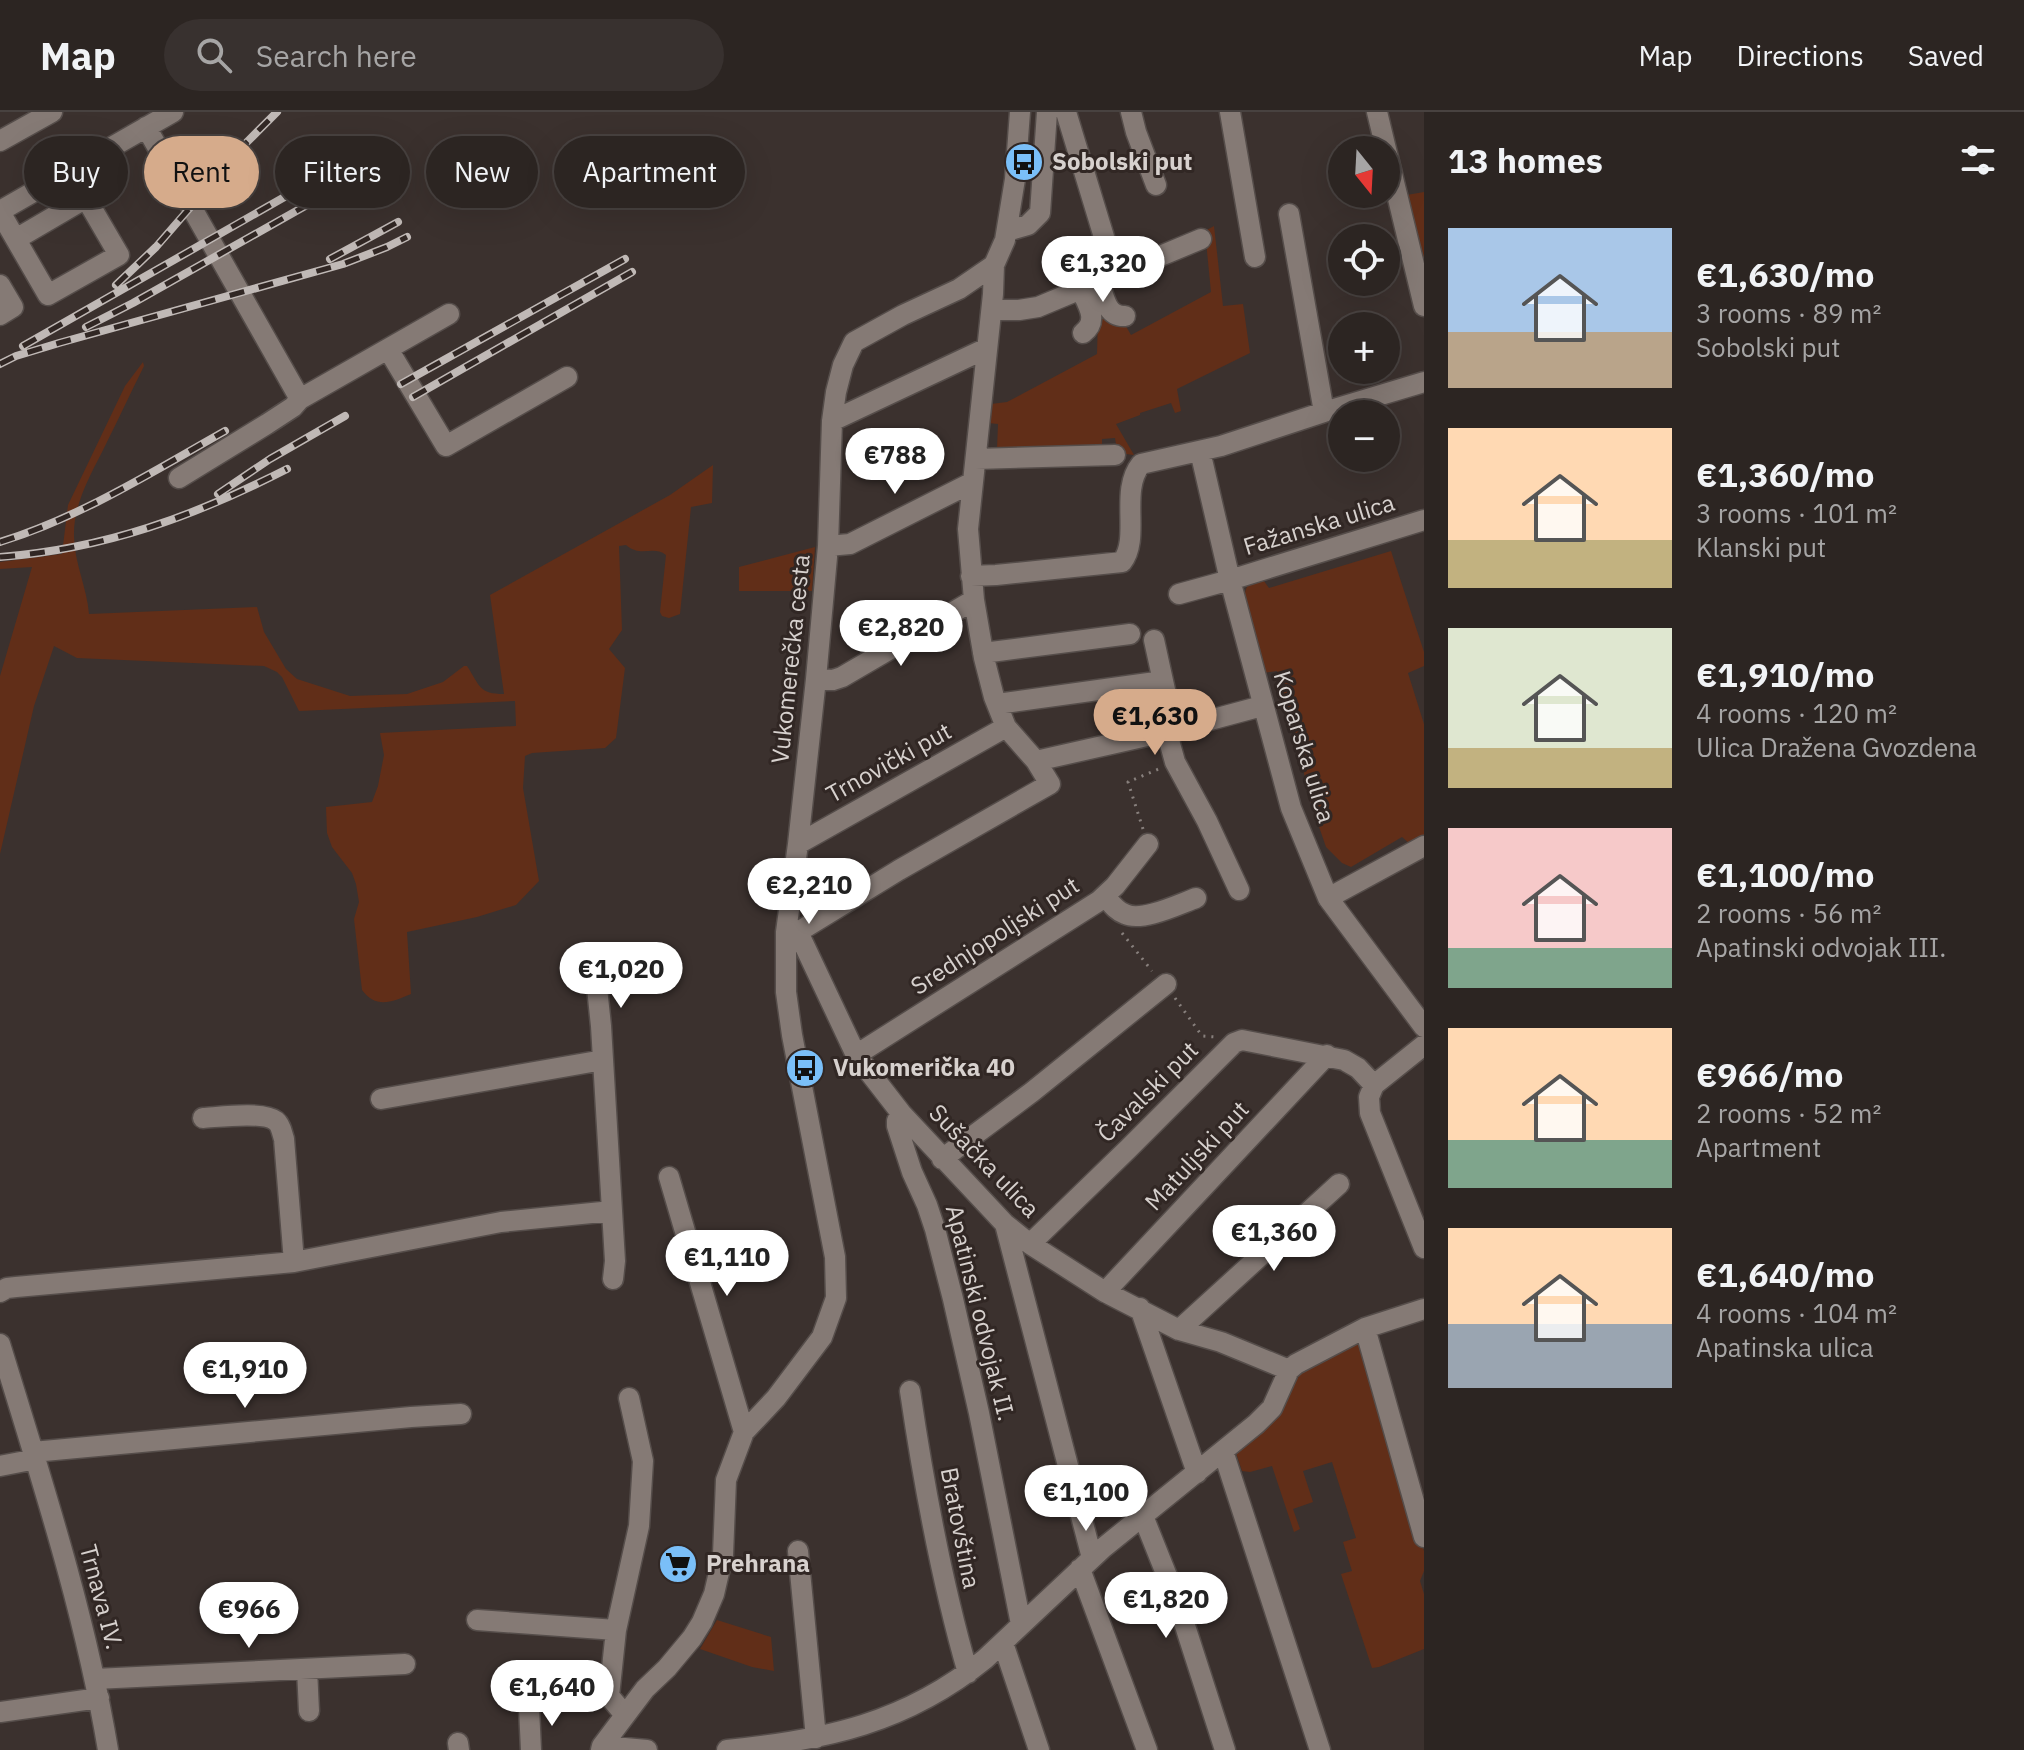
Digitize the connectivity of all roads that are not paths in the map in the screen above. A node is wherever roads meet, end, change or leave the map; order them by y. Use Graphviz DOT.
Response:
graph roads {
  1 [pos="52,112"];
  2 [pos="173,112"];
  3 [pos="1020,112"];
  4 [pos="1047,112"];
  5 [pos="1066,112"];
  6 [pos="1131,112"];
  7 [pos="1230,112"];
  8 [pos="1377,112"];
  9 [pos="146,127"];
  10 [pos="128,137"];
  11 [pos="0,141"];
  12 [pos="1156,185"];
  13 [pos="24,197"];
  14 [pos="69,208"];
  15 [pos="92,208"];
  16 [pos="0,211"];
  17 [pos="1289,214"];
  18 [pos="1007,231"];
  19 [pos="16,239"];
  20 [pos="1201,239"];
  21 [pos="1255,257"];
  22 [pos="994,265"];
  23 [pos="1096,283"];
  24 [pos="0,285"];
  25 [pos="1424,306"];
  26 [pos="992,310"];
  27 [pos="449,314"];
  28 [pos="0,315"];
  29 [pos="1125,316"];
  30 [pos="1083,333"];
  31 [pos="987,348"];
  32 [pos="388,349"];
  33 [pos="567,377"];
  34 [pos="1424,382"];
  35 [pos="300,399"];
  36 [pos="1324,412"];
  37 [pos="832,421"];
  38 [pos="1200,451"];
  39 [pos="1115,455"];
  40 [pos="976,459"];
  41 [pos="179,478"];
  42 [pos="973,482"];
  43 [pos="1424,520"];
  44 [pos="828,546"];
  45 [pos="971,576"];
  46 [pos="1230,580"];
  47 [pos="1179,594"];
  48 [pos="974,600"];
  49 [pos="1130,634"];
  50 [pos="1154,640"];
  51 [pos="983,653"];
  52 [pos="816,679"];
  53 [pos="1163,681"];
  54 [pos="997,704"];
  55 [pos="1262,706"];
  56 [pos="1006,727"];
  57 [pos="1169,731"];
  58 [pos="1036,761"];
  59 [pos="798,844"];
  60 [pos="1148,844"];
  61 [pos="1424,846"];
  62 [pos="1239,890"];
  63 [pos="1105,896"];
  64 [pos="1196,898"];
  65 [pos="1328,898"];
  66 [pos="792,932"];
  67 [pos="593,970"];
  68 [pos="1166,984"];
  69 [pos="1424,1027"];
  70 [pos="1424,1045"];
  71 [pos="856,1055"];
  72 [pos="1327,1055"];
  73 [pos="603,1060"];
  74 [pos="1374,1085"];
  75 [pos="381,1099"];
  76 [pos="901,1113"];
  77 [pos="203,1118"];
  78 [pos="942,1159"];
  79 [pos="669,1177"];
  80 [pos="1339,1184"];
  81 [pos="612,1211"];
  82 [pos="1005,1224"];
  83 [pos="1030,1244"];
  84 [pos="1424,1248"];
  85 [pos="294,1262"];
  86 [pos="613,1279"];
  87 [pos="0,1292"];
  88 [pos="1105,1292"];
  89 [pos="1140,1308"];
  90 [pos="1424,1309"];
  91 [pos="1365,1328"];
  92 [pos="1179,1330"];
  93 [pos="0,1344"];
  94 [pos="1289,1370"];
  95 [pos="910,1391"];
  96 [pos="629,1398"];
  97 [pos="461,1414"];
  98 [pos="744,1432"];
  99 [pos="1223,1451"];
  100 [pos="34,1456"];
  101 [pos="0,1466"];
  102 [pos="1197,1473"];
  103 [pos="1143,1516"];
  104 [pos="1424,1537"];
  105 [pos="798,1551"];
  106 [pos="1086,1564"];
  107 [pos="477,1620"];
  108 [pos="1021,1624"];
  109 [pos="616,1630"];
  110 [pos="1003,1643"];
  111 [pos="405,1664"];
  112 [pos="307,1669"];
  113 [pos="968,1673"];
  114 [pos="97,1688"];
  115 [pos="529,1708"];
  116 [pos="309,1711"];
  117 [pos="0,1712"];
  118 [pos="625,1715"];
  119 [pos="816,1738"];
  120 [pos="602,1748"];
  121 [pos="108,1750"];
  122 [pos="531,1750"];
  123 [pos="647,1750"];
  124 [pos="727,1750"];
  125 [pos="1039,1750"];
  126 [pos="1147,1750"];
  127 [pos="1225,1750"];
  128 [pos="1320,1750"];
  1 -- 11 [label="street"];
  2 -- 9 [label="street"];
  3 -- 18 [label="street"];
  4 -- 18 [label="street"];
  5 -- 23 [label="street"];
  6 -- 12 [label="street"];
  7 -- 21 [label="street"];
  8 -- 25 [label="street"];
  9 -- 10 [label="street"];
  9 -- 35 [label="street"];
  13 -- 16 [label="street"];
  14 -- 19 [label="street"];
  15 -- 19 [label="street"];
  16 -- 19 [label="street"];
  17 -- 36 [label="street"];
  18 -- 22 [label="street"];
  20 -- 23 [label="street"];
  22 -- 26 [label="street"];
  22 -- 37 [label="street, Vukomerečka cesta"];
  23 -- 26 [label="street"];
  23 -- 29 [label="street"];
  23 -- 30 [label="street"];
  24 -- 28 [label="street"];
  26 -- 31 [label="street"];
  27 -- 32 [label="street"];
  31 -- 37 [label="street"];
  31 -- 40 [label="street"];
  32 -- 33 [label="street"];
  32 -- 35 [label="street"];
  34 -- 36 [label="street"];
  35 -- 41 [label="street"];
  36 -- 38 [label="street"];
  37 -- 44 [label="street, Vukomerečka cesta"];
  38 -- 45 [label="street"];
  38 -- 46 [label="street, Koparska ulica"];
  39 -- 40 [label="street"];
  40 -- 42 [label="street"];
  42 -- 44 [label="street"];
  42 -- 45 [label="street"];
  43 -- 46 [label="street, Fažanska ulica"];
  44 -- 52 [label="street, Vukomerečka cesta"];
  45 -- 48 [label="street"];
  46 -- 47 [label="street, Fažanska ulica"];
  46 -- 55 [label="street, Koparska ulica"];
  48 -- 51 [label="street"];
  48 -- 52 [label="street"];
  49 -- 51 [label="street"];
  50 -- 53 [label="street"];
  51 -- 54 [label="street"];
  52 -- 59 [label="street, Vukomerečka cesta"];
  53 -- 54 [label="street"];
  53 -- 57 [label="street"];
  54 -- 56 [label="street"];
  55 -- 57 [label="street"];
  55 -- 65 [label="street, Koparska ulica"];
  56 -- 58 [label="street"];
  56 -- 59 [label="street, Trnovički put"];
  57 -- 58 [label="street"];
  57 -- 62 [label="street"];
  58 -- 66 [label="street"];
  59 -- 66 [label="street, Vukomerečka cesta"];
  60 -- 63 [label="street, Srednjopoljski put"];
  61 -- 65 [label="street"];
  63 -- 64 [label="street"];
  63 -- 71 [label="street, Srednjopoljski put"];
  65 -- 69 [label="street, Koparska ulica"];
  66 -- 71 [label="street, Sušačka ulica"];
  66 -- 98 [label="street, Vukomerečka cesta"];
  67 -- 73 [label="street"];
  68 -- 78 [label="street"];
  70 -- 74 [label="street"];
  71 -- 76 [label="street, Sušačka ulica"];
  72 -- 74 [label="street"];
  72 -- 83 [label="street, Čavalski put"];
  72 -- 88 [label="street, Matuljski put"];
  73 -- 75 [label="street"];
  73 -- 81 [label="street"];
  74 -- 84 [label="street"];
  76 -- 78 [label="street, Sušačka ulica"];
  76 -- 108 [label="street, Apatinski odvojak II."];
  77 -- 85 [label="street"];
  78 -- 82 [label="street, Sušačka ulica"];
  79 -- 98 [label="street"];
  80 -- 92 [label="street"];
  81 -- 85 [label="street"];
  81 -- 86 [label="street"];
  82 -- 83 [label="street, Sušačka ulica"];
  82 -- 106 [label="street"];
  83 -- 88 [label="street, Sušačka ulica"];
  85 -- 87 [label="street"];
  88 -- 89 [label="street, Sušačka ulica"];
  89 -- 92 [label="street, Sušačka ulica"];
  89 -- 102 [label="street"];
  90 -- 91 [label="street"];
  91 -- 94 [label="street"];
  91 -- 104 [label="street"];
  92 -- 94 [label="street, Sušačka ulica"];
  93 -- 100 [label="street, Trnava IV."];
  94 -- 99 [label="street"];
  95 -- 113 [label="street, Bratovština"];
  96 -- 109 [label="street"];
  97 -- 100 [label="street"];
  98 -- 118 [label="street, Vukomerečka cesta"];
  99 -- 102 [label="street"];
  99 -- 128 [label="street"];
  100 -- 101 [label="street"];
  100 -- 114 [label="street, Trnava IV."];
  102 -- 103 [label="street"];
  103 -- 106 [label="street"];
  103 -- 127 [label="street"];
  105 -- 119 [label="street"];
  106 -- 108 [label="street"];
  106 -- 126 [label="street"];
  107 -- 109 [label="street"];
  108 -- 110 [label="street"];
  109 -- 118 [label="street"];
  110 -- 113 [label="street"];
  110 -- 125 [label="street"];
  111 -- 112 [label="street"];
  112 -- 114 [label="street"];
  112 -- 116 [label="street"];
  113 -- 119 [label="street"];
  114 -- 117 [label="street"];
  114 -- 121 [label="street, Trnava IV."];
  115 -- 122 [label="street"];
  118 -- 120 [label="street, Vukomerečka cesta"];
  119 -- 124 [label="street"];
  120 -- 123 [label="street"];
}
